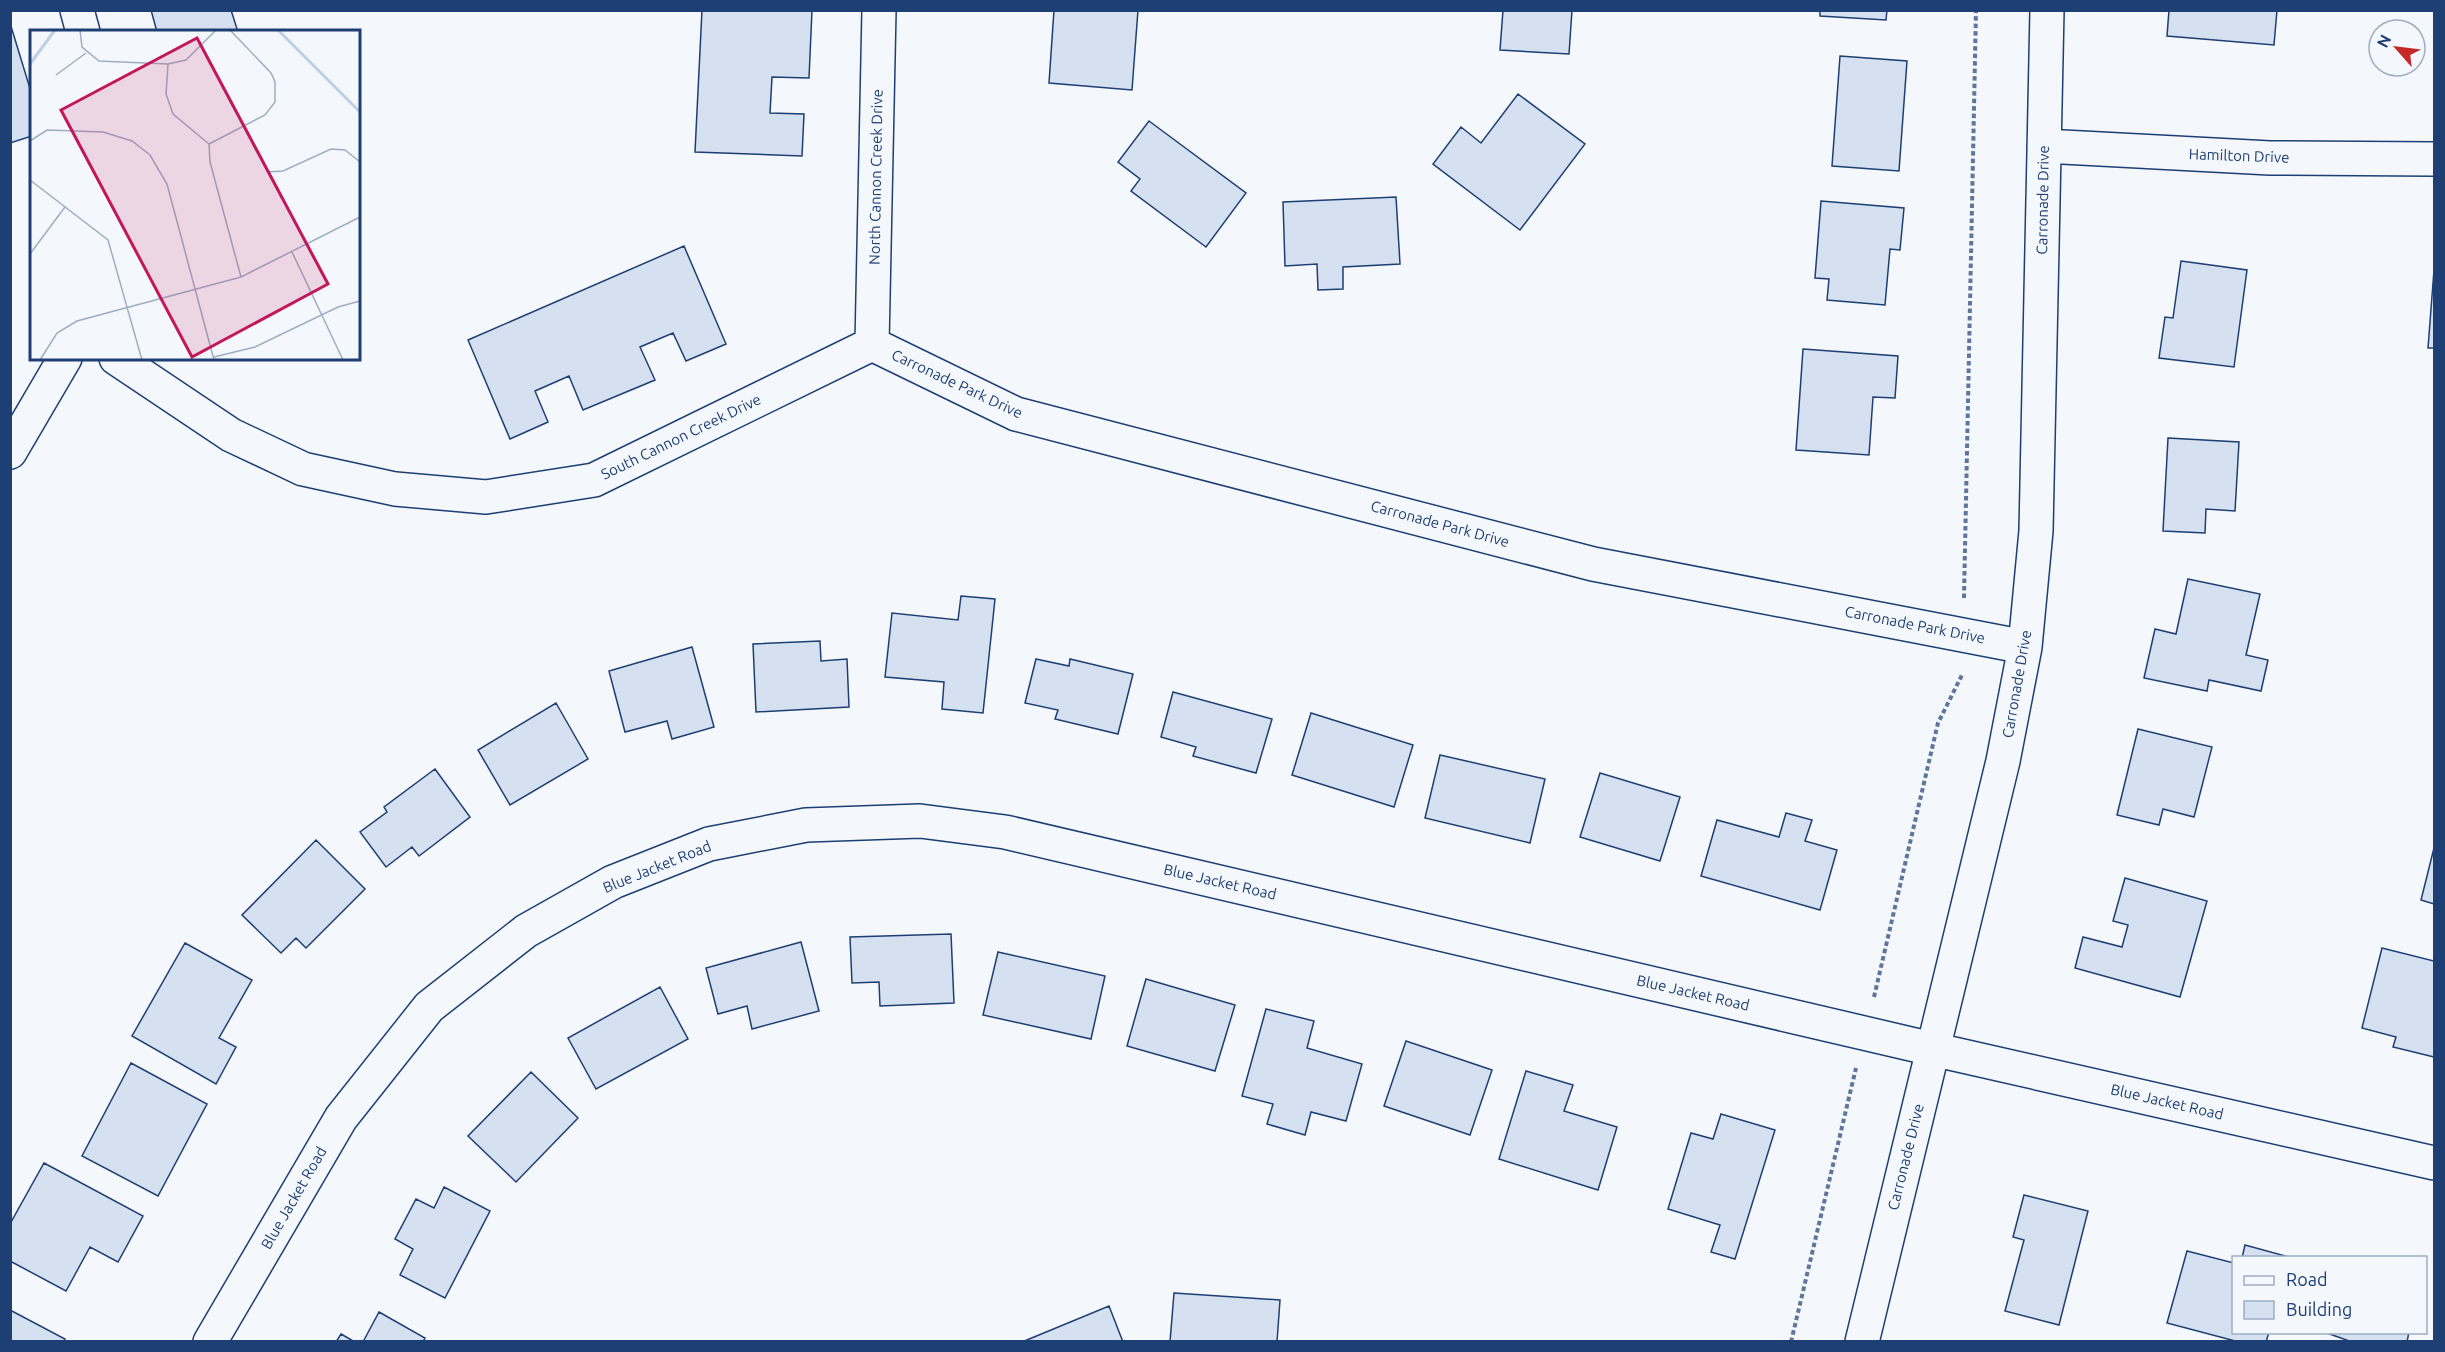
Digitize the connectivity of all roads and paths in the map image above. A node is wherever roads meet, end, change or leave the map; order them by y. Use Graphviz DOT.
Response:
graph roads {
  1 [pos="77,10"];
  2 [pos="879,10"];
  3 [pos="1976,10"];
  4 [pos="2047,10"];
  5 [pos="82,30"];
  6 [pos="2044,146"];
  7 [pos="2434,159"];
  8 [pos="872,344"];
  9 [pos="63,360"];
  10 [pos="119,360"];
  11 [pos="10,452"];
  12 [pos="1968,636"];
  13 [pos="2025,646"];
  14 [pos="1871,1007"];
  15 [pos="1932,1049"];
  16 [pos="1857,1063"];
  17 [pos="2434,1162"];
  18 [pos="210,1341"];
  19 [pos="1791,1341"];
  20 [pos="1862,1341"];
  1 -- 5 [label="street"];
  2 -- 8 [label="street, North Cannon Creek Drive"];
  3 -- 12 [label="path"];
  4 -- 6 [label="street, Carronade Drive"];
  6 -- 7 [label="street, Hamilton Drive"];
  6 -- 13 [label="street, Carronade Drive"];
  8 -- 10 [label="street, South Cannon Creek Drive"];
  8 -- 12 [label="street, Carronade Park Drive"];
  9 -- 11 [label="street"];
  12 -- 13 [label="street, Carronade Park Drive"];
  12 -- 14 [label="path"];
  13 -- 15 [label="street, Carronade Drive"];
  15 -- 17 [label="street, Blue Jacket Road"];
  15 -- 18 [label="street, Blue Jacket Road"];
  15 -- 20 [label="street, Carronade Drive"];
  16 -- 19 [label="path"];
}
